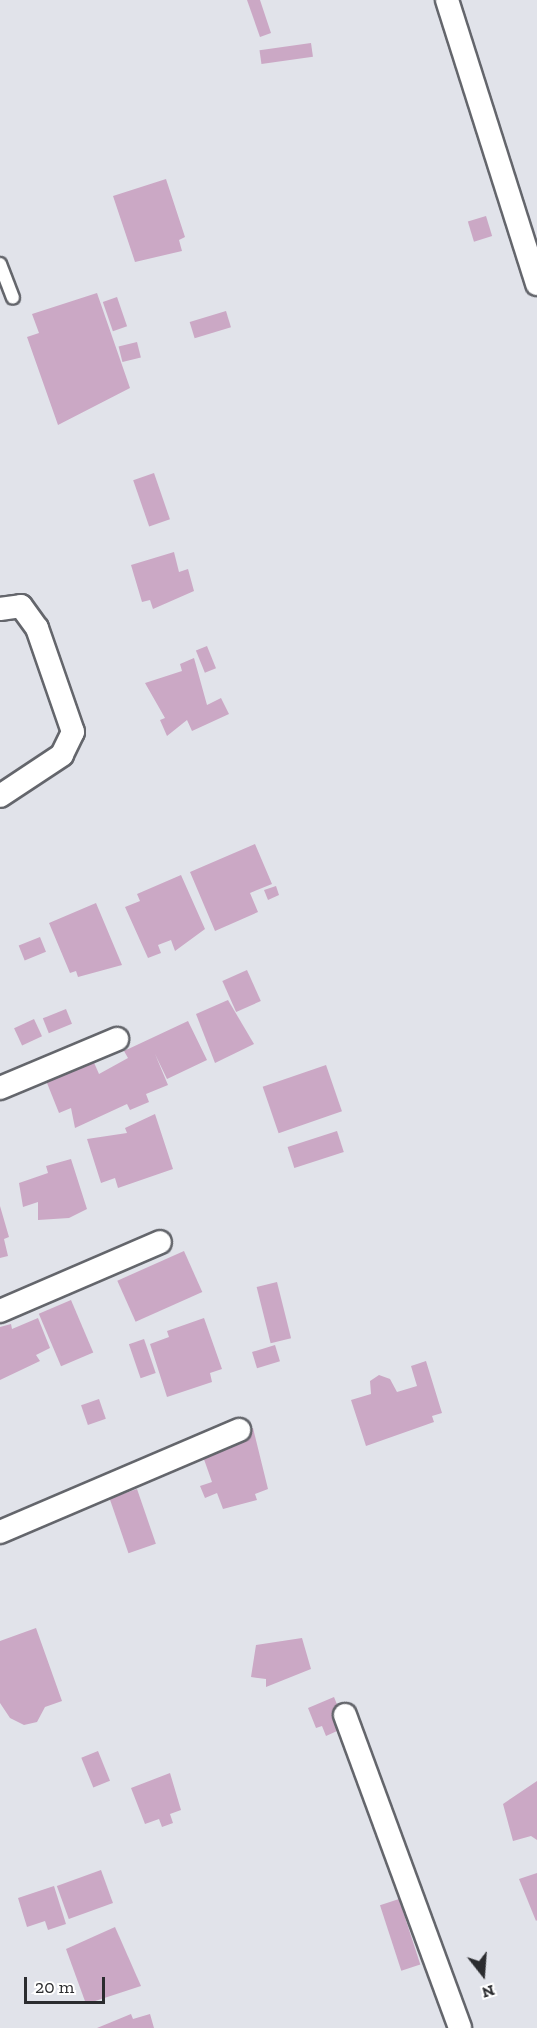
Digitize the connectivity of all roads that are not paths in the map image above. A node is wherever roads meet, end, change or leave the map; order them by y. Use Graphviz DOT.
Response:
graph roads {
  1 [pos="447,0"];
  2 [pos="0,264"];
  3 [pos="537,284"];
  4 [pos="13,298"];
  5 [pos="0,609"];
  6 [pos="0,796"];
  7 [pos="117,1039"];
  8 [pos="0,1088"];
  9 [pos="160,1242"];
  10 [pos="0,1311"];
  11 [pos="239,1430"];
  12 [pos="0,1532"];
  13 [pos="345,1715"];
  14 [pos="460,2028"];
  1 -- 3 [label="street"];
  2 -- 4 [label="lane"];
  5 -- 6 [label="street"];
  7 -- 8 [label="street"];
  9 -- 10 [label="street"];
  11 -- 12 [label="street"];
  13 -- 14 [label="street"];
}
